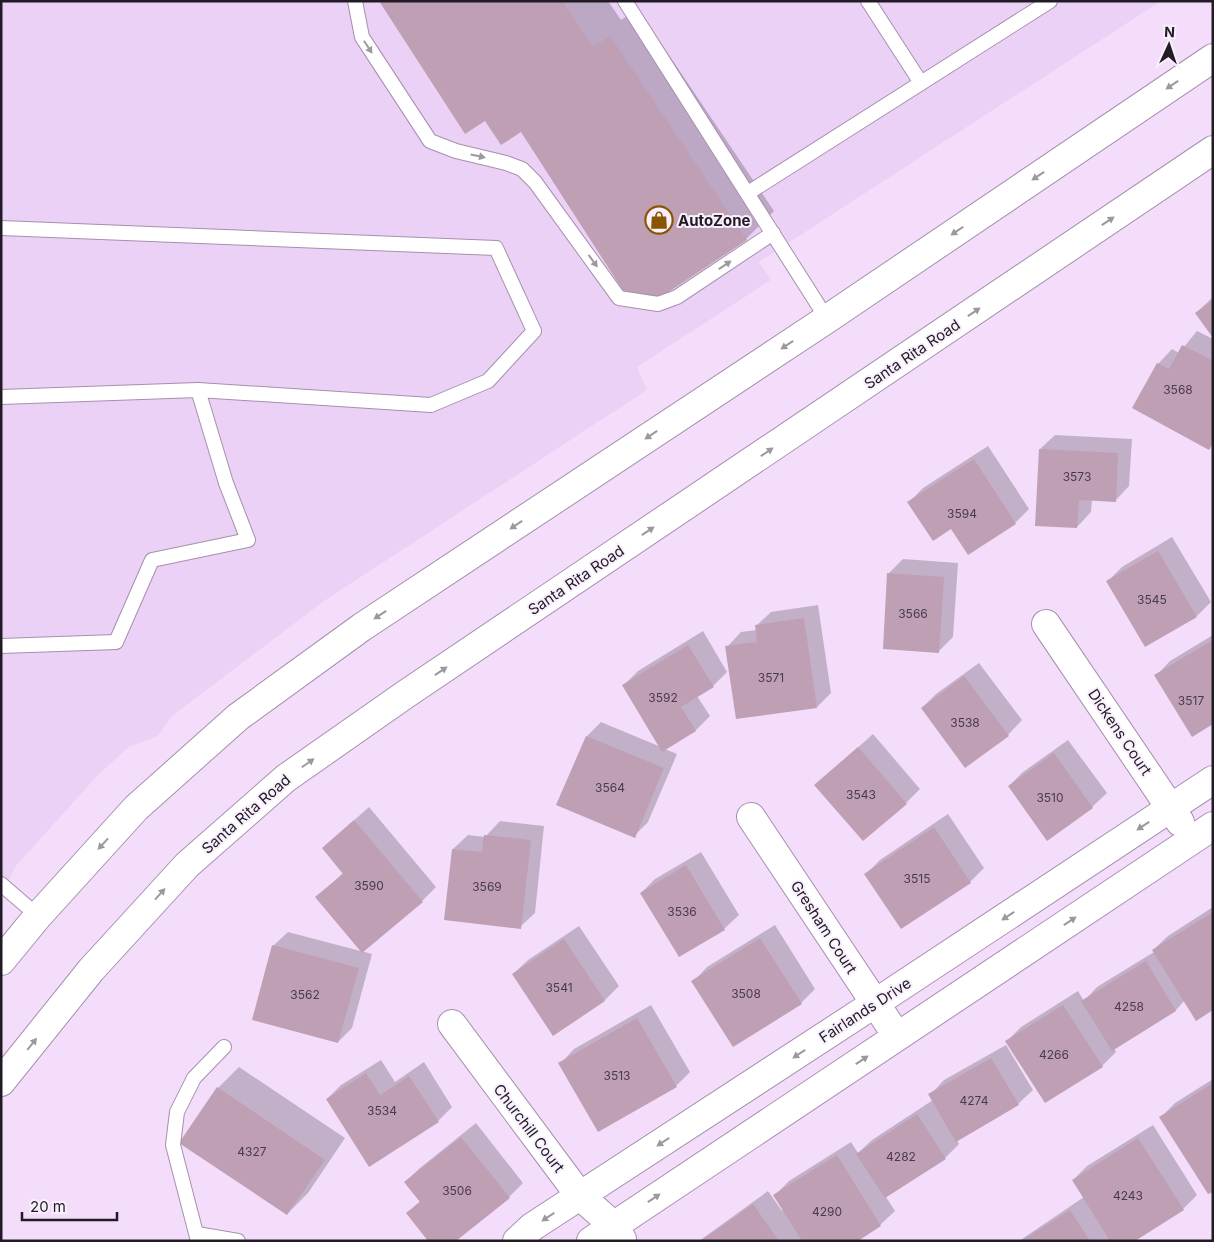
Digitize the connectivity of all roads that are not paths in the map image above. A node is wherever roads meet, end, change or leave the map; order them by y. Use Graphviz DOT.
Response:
graph roads {
  1 [pos="355,1"];
  2 [pos="625,1"];
  3 [pos="868,1"];
  4 [pos="1050,1"];
  5 [pos="1213,58"];
  6 [pos="921,83"];
  7 [pos="1213,150"];
  8 [pos="748,193"];
  9 [pos="1,228"];
  10 [pos="773,233"];
  11 [pos="827,318"];
  12 [pos="198,390"];
  13 [pos="1,397"];
  14 [pos="1046,624"];
  15 [pos="1,646"];
  16 [pos="1213,780"];
  17 [pos="1171,808"];
  18 [pos="751,817"];
  19 [pos="1202,833"];
  20 [pos="1,884"];
  21 [pos="38,916"];
  22 [pos="1,961"];
  23 [pos="874,1004"];
  24 [pos="452,1024"];
  25 [pos="898,1036"];
  26 [pos="224,1047"];
  27 [pos="1,1082"];
  28 [pos="580,1196"];
  29 [pos="618,1233"];
  30 [pos="198,1237"];
  31 [pos="238,1241"];
  32 [pos="517,1241"];
  33 [pos="591,1241"];
  1 -- 10 [label="lane, one-way"];
  2 -- 8 [label="lane"];
  3 -- 6 [label="lane"];
  4 -- 6 [label="lane"];
  5 -- 11 [label="main road, one-way"];
  6 -- 8 [label="lane"];
  27 -- 7 [label="main road, Santa Rita Road, one-way"];
  8 -- 10 [label="lane"];
  9 -- 12 [label="lane"];
  10 -- 11 [label="lane"];
  11 -- 21 [label="main road, one-way"];
  12 -- 13 [label="lane"];
  12 -- 15 [label="lane"];
  14 -- 17 [label="main road, Dickens Court"];
  16 -- 17 [label="main road, Fairlands Drive"];
  17 -- 19 [label="main road, Dickens Court"];
  17 -- 23 [label="main road, Fairlands Drive, one-way"];
  18 -- 23 [label="main road, Gresham Court"];
  25 -- 19 [label="main road, one-way"];
  20 -- 21 [label="lane"];
  21 -- 22 [label="main road"];
  23 -- 25 [label="main road, Gresham Court"];
  23 -- 28 [label="main road, Fairlands Drive, one-way"];
  24 -- 28 [label="main road, Churchill Court"];
  29 -- 25 [label="main road, one-way"];
  26 -- 30 [label="lane"];
  28 -- 29 [label="main road, Churchill Court"];
  28 -- 32 [label="main road, Fairlands Drive, one-way"];
  29 -- 33 [label="main road"];
  30 -- 31 [label="lane"];
}
